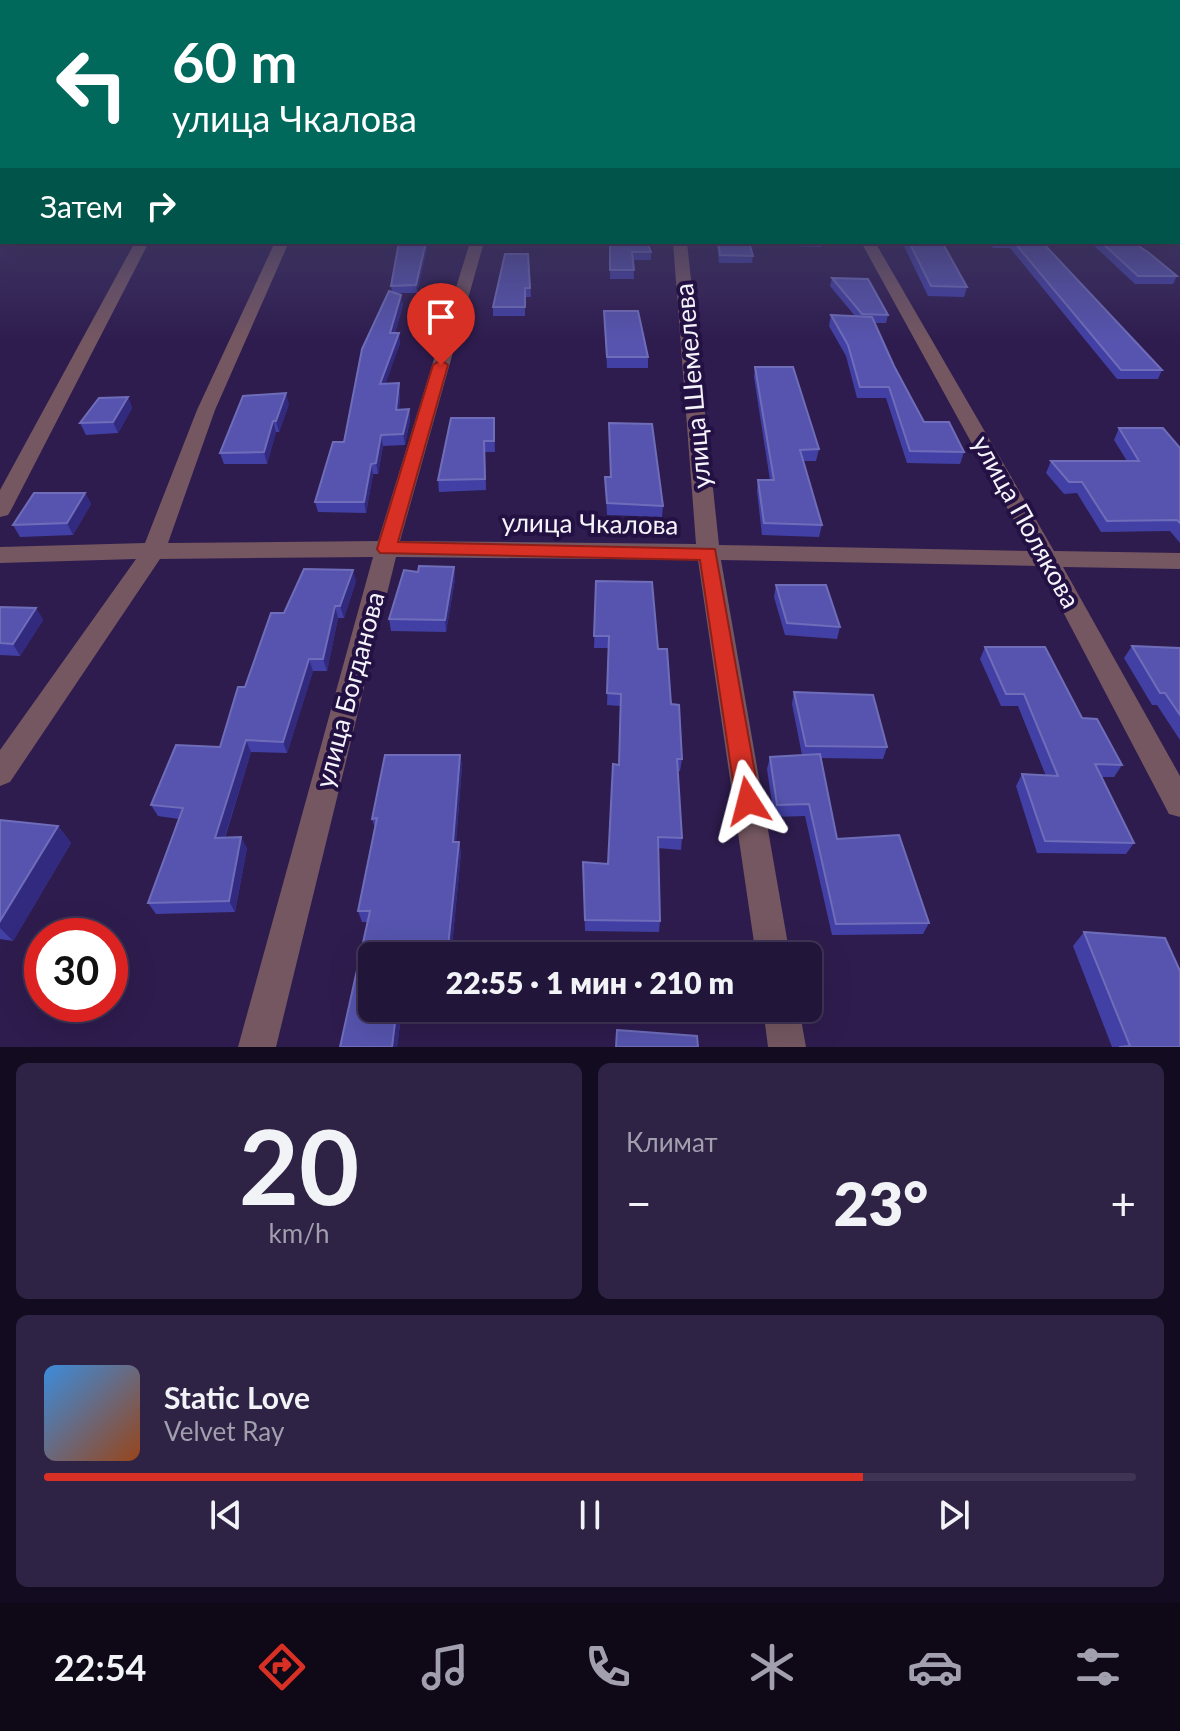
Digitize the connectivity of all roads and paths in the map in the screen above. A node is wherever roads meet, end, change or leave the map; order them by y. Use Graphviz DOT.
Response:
graph roads {
  1 [pos="141,244"];
  2 [pos="281,244"];
  3 [pos="476,244"];
  4 [pos="680,244"];
  5 [pos="869,244"];
  6 [pos="0,510"];
  7 [pos="387,549"];
  8 [pos="154,550"];
  9 [pos="708,553"];
  10 [pos="0,555"];
  11 [pos="1047,559"];
  12 [pos="1180,561"];
  13 [pos="0,773"];
  14 [pos="1180,804"];
  15 [pos="771,942"];
  16 [pos="783,1022"];
  17 [pos="257,1047"];
  18 [pos="787,1047"];
  1 -- 6 [label="street"];
  2 -- 8 [label="street"];
  3 -- 7 [label="street, улица Богданова"];
  4 -- 9 [label="street, улица Шемелева"];
  5 -- 11 [label="street, улица Полякова"];
  7 -- 8 [label="street, улица Чкалова"];
  7 -- 9 [label="street, улица Чкалова"];
  7 -- 17 [label="street, улица Богданова"];
  8 -- 10 [label="street, улица Чкалова"];
  8 -- 13 [label="street"];
  9 -- 11 [label="street, улица Чкалова"];
  9 -- 15 [label="street, улица Шемелева"];
  11 -- 12 [label="street, улица Чкалова"];
  11 -- 14 [label="street, улица Полякова"];
  16 -- 18 [label="street"];
}
